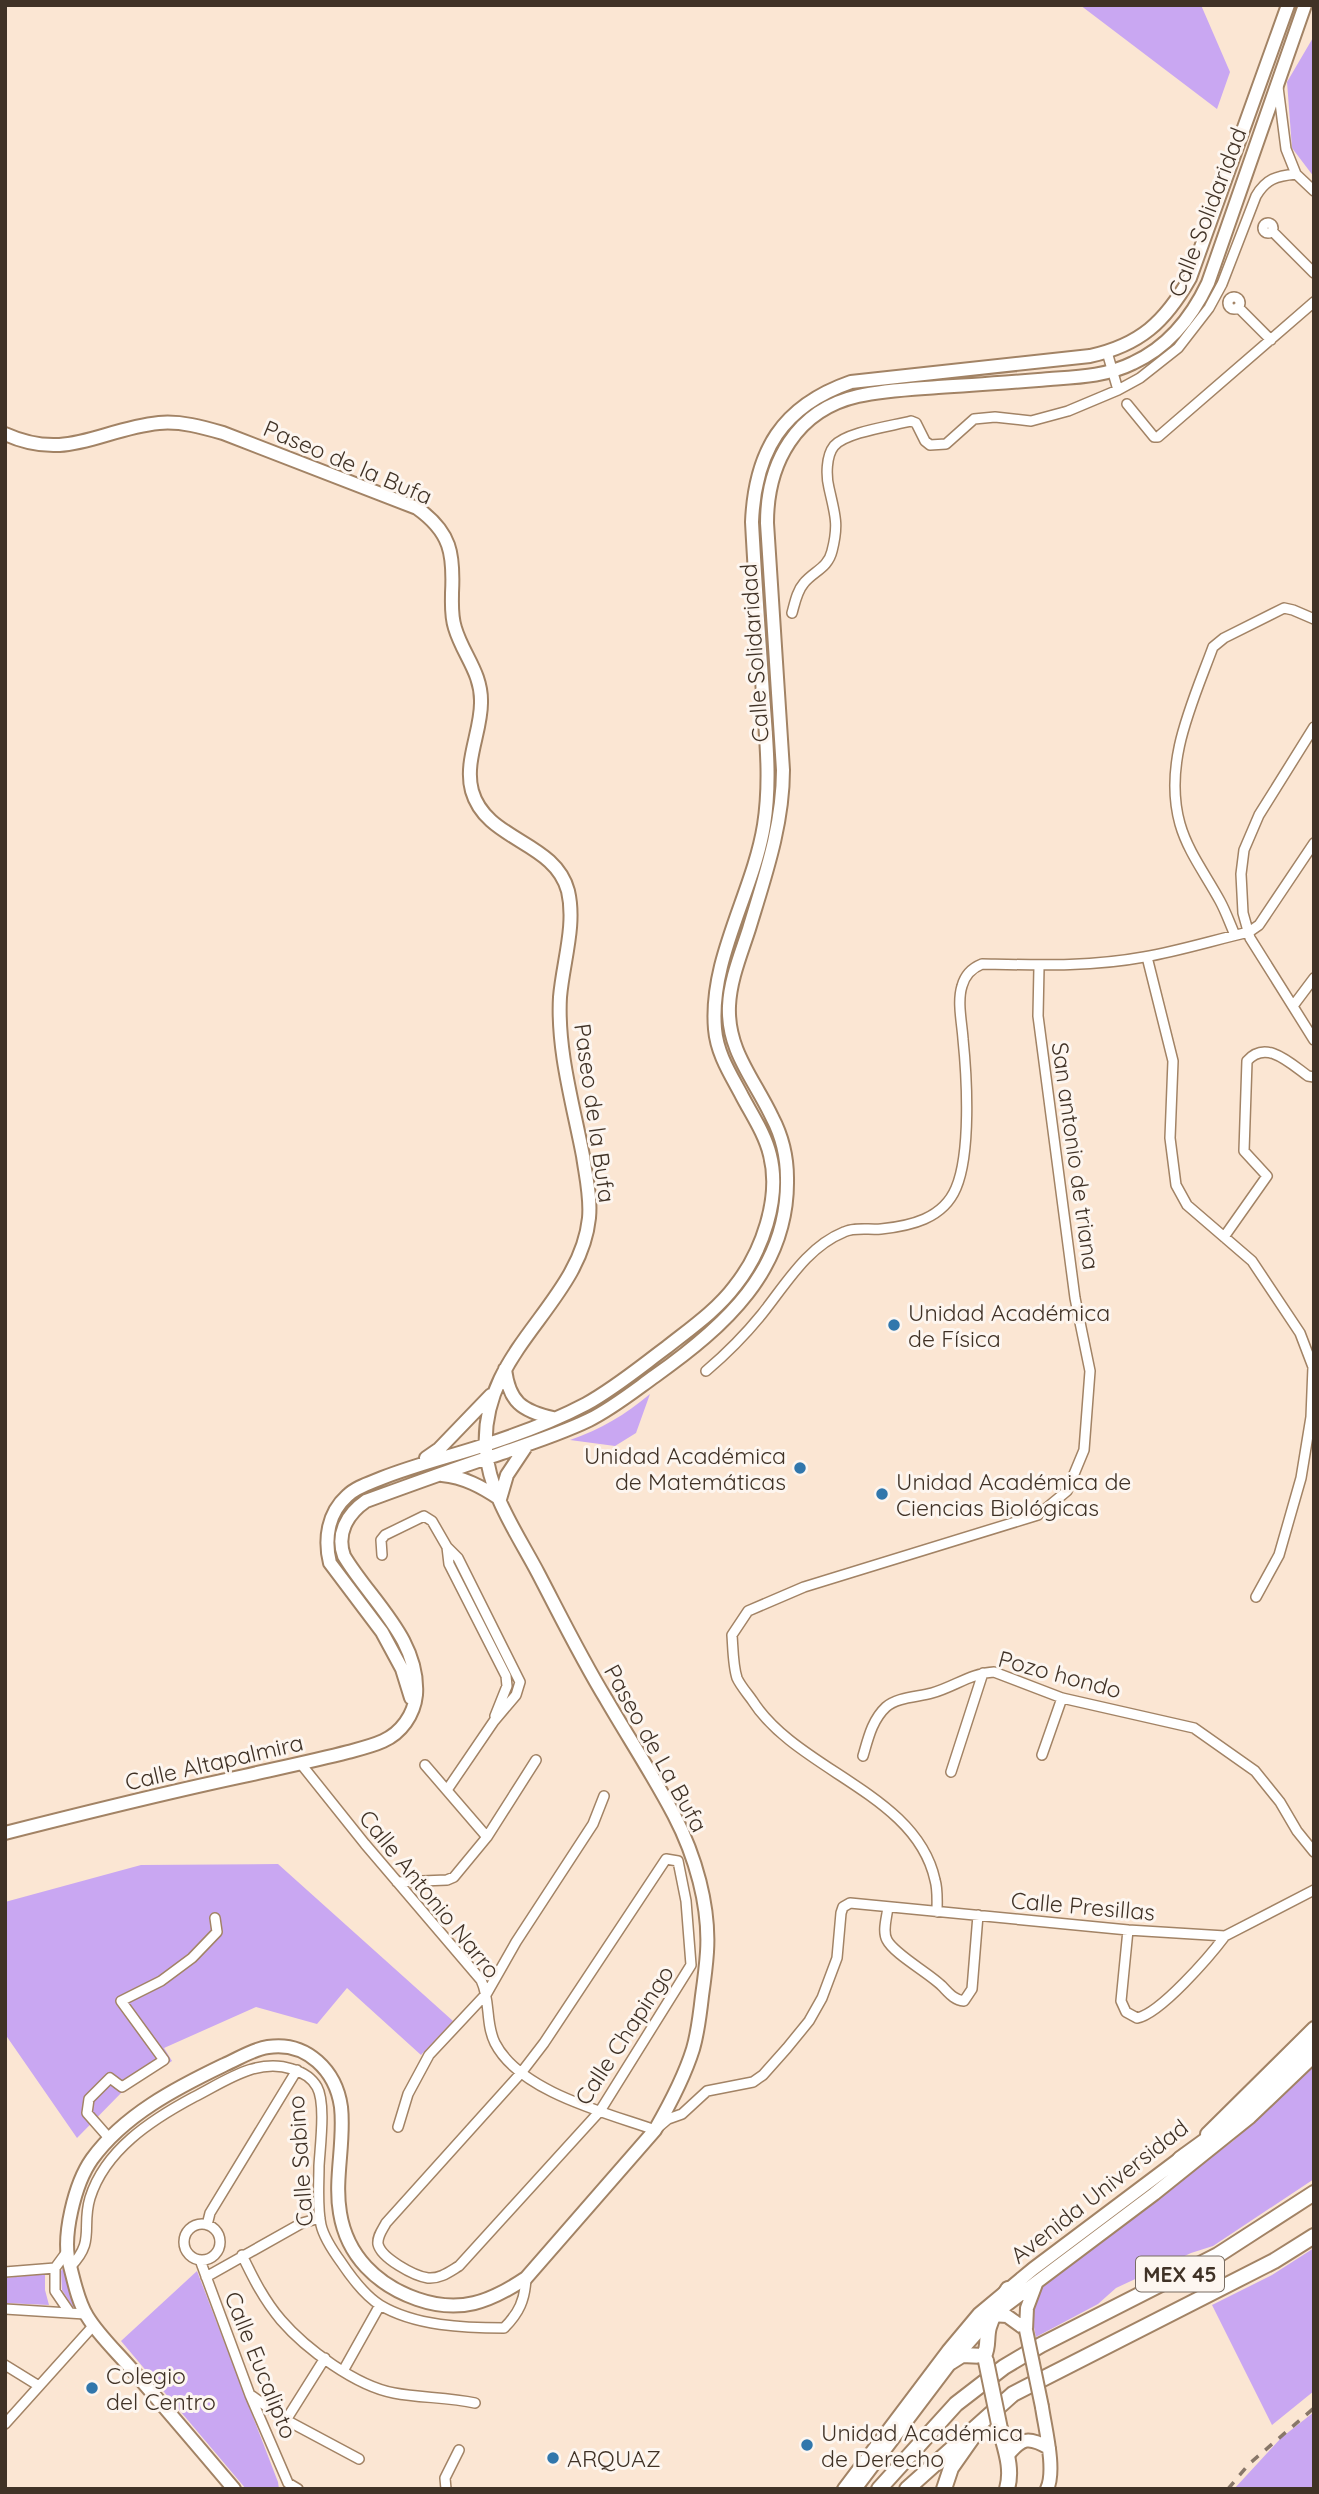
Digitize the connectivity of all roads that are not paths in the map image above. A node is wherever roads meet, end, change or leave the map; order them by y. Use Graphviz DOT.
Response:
graph roads {
  1 [pos="1288,5"];
  2 [pos="1305,5"];
  3 [pos="1277,83"];
  4 [pos="1296,174"];
  5 [pos="1314,191"];
  6 [pos="1272,231"];
  7 [pos="1314,273"];
  8 [pos="1314,302"];
  9 [pos="1238,307"];
  10 [pos="1271,340"];
  11 [pos="1107,352"];
  12 [pos="1112,370"];
  13 [pos="1118,390"];
  14 [pos="1127,404"];
  15 [pos="5,434"];
  16 [pos="792,613"];
  17 [pos="1314,619"];
  18 [pos="1314,727"];
  19 [pos="1314,843"];
  20 [pos="1249,932"];
  21 [pos="1235,935"];
  22 [pos="1147,957"];
  23 [pos="1039,967"];
  24 [pos="1314,978"];
  25 [pos="1293,1006"];
  26 [pos="1314,1040"];
  27 [pos="1314,1077"];
  28 [pos="1224,1237"];
  29 [pos="505,1368"];
  30 [pos="706,1371"];
  31 [pos="496,1390"];
  32 [pos="554,1418"];
  33 [pos="527,1445"];
  34 [pos="486,1452"];
  35 [pos="418,1464"];
  36 [pos="441,1475"];
  37 [pos="493,1480"];
  38 [pos="500,1499"];
  39 [pos="382,1555"];
  40 [pos="1256,1597"];
  41 [pos="984,1673"];
  42 [pos="1062,1698"];
  43 [pos="414,1705"];
  44 [pos="1042,1755"];
  45 [pos="863,1756"];
  46 [pos="537,1760"];
  47 [pos="301,1764"];
  48 [pos="425,1765"];
  49 [pos="951,1772"];
  50 [pos="447,1790"];
  51 [pos="604,1796"];
  52 [pos="5,1833"];
  53 [pos="487,1837"];
  54 [pos="1314,1852"];
  55 [pos="397,1882"];
  56 [pos="1313,1889"];
  57 [pos="888,1908"];
  58 [pos="937,1912"];
  59 [pos="978,1915"];
  60 [pos="215,1918"];
  61 [pos="1128,1930"];
  62 [pos="1225,1936"];
  63 [pos="487,1993"];
  64 [pos="1314,2028"];
  65 [pos="1314,2044"];
  66 [pos="1314,2056"];
  67 [pos="297,2070"];
  68 [pos="521,2073"];
  69 [pos="600,2111"];
  70 [pos="398,2127"];
  71 [pos="655,2130"];
  72 [pos="109,2138"];
  73 [pos="1180,2159"];
  74 [pos="1314,2193"];
  75 [pos="320,2218"];
  76 [pos="207,2225"];
  77 [pos="1314,2236"];
  78 [pos="242,2255"];
  79 [pos="68,2260"];
  80 [pos="200,2260"];
  81 [pos="55,2268"];
  82 [pos="5,2272"];
  83 [pos="206,2277"];
  84 [pos="526,2278"];
  85 [pos="1040,2278"];
  86 [pos="1009,2289"];
  87 [pos="380,2305"];
  88 [pos="5,2309"];
  89 [pos="70,2313"];
  90 [pos="85,2314"];
  91 [pos="986,2314"];
  92 [pos="94,2325"];
  93 [pos="971,2330"];
  94 [pos="1026,2330"];
  95 [pos="324,2358"];
  96 [pos="985,2359"];
  97 [pos="951,2362"];
  98 [pos="5,2365"];
  99 [pos="344,2371"];
  100 [pos="39,2386"];
  101 [pos="250,2395"];
  102 [pos="474,2403"];
  103 [pos="985,2418"];
  104 [pos="286,2420"];
  105 [pos="5,2424"];
  106 [pos="1049,2448"];
  107 [pos="459,2450"];
  108 [pos="1007,2456"];
  109 [pos="359,2459"];
  110 [pos="288,2486"];
  111 [pos="234,2489"];
  112 [pos="298,2489"];
  113 [pos="446,2489"];
  114 [pos="844,2489"];
  115 [pos="855,2489"];
  116 [pos="879,2489"];
  117 [pos="907,2489"];
  118 [pos="944,2489"];
  119 [pos="1007,2489"];
  120 [pos="1047,2489"];
  1 -- 11 [label="main road, Calle Solidaridad"];
  2 -- 3 [label="main road, Calle Solidaridad"];
  3 -- 4 [label="street"];
  3 -- 12 [label="main road, Calle Solidaridad"];
  4 -- 5 [label="street"];
  4 -- 13 [label="street"];
  6 -- 7 [label="street"];
  8 -- 10 [label="street"];
  9 -- 10 [label="street"];
  10 -- 14 [label="street"];
  11 -- 12 [label="street"];
  11 -- 32 [label="main road, Calle Solidaridad"];
  12 -- 13 [label="street"];
  12 -- 33 [label="main road, Calle Solidaridad"];
  13 -- 16 [label="street"];
  15 -- 29 [label="main road, Paseo de la Bufa"];
  17 -- 21 [label="street"];
  18 -- 20 [label="street"];
  19 -- 20 [label="street"];
  20 -- 21 [label="street"];
  20 -- 25 [label="street"];
  21 -- 22 [label="street"];
  22 -- 23 [label="street"];
  22 -- 28 [label="street"];
  23 -- 30 [label="street"];
  23 -- 58 [label="street, San antonio de triana"];
  24 -- 25 [label="street"];
  25 -- 26 [label="street"];
  27 -- 28 [label="street"];
  28 -- 40 [label="street"];
  29 -- 31 [label="main road, Paseo de la Bufa"];
  29 -- 32 [label="main road"];
  31 -- 34 [label="main road, Paseo de la Bufa"];
  31 -- 35 [label="main road"];
  32 -- 34 [label="main road, Calle Solidaridad"];
  33 -- 34 [label="main road, Calle Solidaridad"];
  33 -- 38 [label="main road"];
  34 -- 35 [label="main road"];
  34 -- 36 [label="main road"];
  34 -- 37 [label="main road, Paseo de la Bufa"];
  35 -- 43 [label="main road"];
  36 -- 38 [label="main road"];
  36 -- 43 [label="main road"];
  37 -- 38 [label="main road, Paseo de La Bufa"];
  38 -- 71 [label="main road, Paseo de La Bufa"];
  39 -- 50 [label="street"];
  41 -- 42 [label="street, Pozo hondo"];
  41 -- 45 [label="street, Pozo hondo"];
  41 -- 49 [label="street"];
  42 -- 44 [label="street"];
  42 -- 54 [label="street, Pozo hondo"];
  43 -- 47 [label="main road, Calle Altapalmira"];
  46 -- 53 [label="street"];
  47 -- 52 [label="main road, Calle Altapalmira"];
  47 -- 55 [label="street, Calle Antonio Narro"];
  48 -- 50 [label="street"];
  50 -- 53 [label="street"];
  51 -- 63 [label="street"];
  53 -- 55 [label="street"];
  55 -- 63 [label="street, Calle Antonio Narro"];
  56 -- 62 [label="street"];
  57 -- 58 [label="street, Calle Presillas"];
  57 -- 59 [label="street"];
  57 -- 71 [label="street, Calle Presillas"];
  58 -- 59 [label="street, Calle Presillas"];
  59 -- 61 [label="street, Calle Presillas"];
  60 -- 72 [label="street"];
  61 -- 62 [label="street, Calle Presillas"];
  61 -- 62 [label="street"];
  63 -- 68 [label="street, Calle Antonio Narro"];
  63 -- 70 [label="street"];
  64 -- 73 [label="main road, Avenida Universidad"];
  65 -- 73 [label="main road"];
  66 -- 85 [label="main road, Avenida Universidad"];
  67 -- 75 [label="street, Calle Sabino"];
  67 -- 76 [label="street"];
  67 -- 79 [label="street"];
  68 -- 69 [label="street, Calle Antonio Narro"];
  68 -- 69 [label="street, Calle Chapingo"];
  68 -- 69 [label="street, Calle Chapingo"];
  69 -- 71 [label="street, Calle Antonio Narro"];
  71 -- 84 [label="main road, Paseo de La Bufa"];
  72 -- 79 [label="main road, Paseo de La Bufa"];
  72 -- 84 [label="main road, Paseo de La Bufa"];
  73 -- 86 [label="main road, Avenida Universidad"];
  74 -- 116 [label="main road, MEX 45"];
  75 -- 78 [label="street"];
  75 -- 87 [label="street, Calle Sabino"];
  76 -- 80 [label="street"];
  76 -- 80 [label="street"];
  77 -- 103 [label="main road, MEX 45"];
  78 -- 83 [label="street"];
  78 -- 95 [label="street"];
  79 -- 81 [label="street"];
  79 -- 90 [label="main road"];
  80 -- 83 [label="street, Calle Eucalipto"];
  81 -- 82 [label="street"];
  81 -- 89 [label="street"];
  83 -- 101 [label="street, Calle Eucalipto"];
  84 -- 87 [label="street, Calle Sabino"];
  85 -- 91 [label="main road, Avenida Universidad"];
  85 -- 94 [label="main road"];
  86 -- 91 [label="main road"];
  87 -- 99 [label="street"];
  88 -- 89 [label="street"];
  89 -- 90 [label="street"];
  90 -- 92 [label="main road"];
  91 -- 93 [label="main road, Avenida Universidad"];
  91 -- 94 [label="main road"];
  91 -- 96 [label="main road"];
  92 -- 100 [label="street"];
  92 -- 111 [label="main road"];
  93 -- 97 [label="main road"];
  93 -- 114 [label="main road"];
  94 -- 106 [label="main road, bridge"];
  95 -- 99 [label="street"];
  95 -- 104 [label="street"];
  96 -- 97 [label="main road"];
  96 -- 108 [label="main road, bridge"];
  97 -- 115 [label="main road"];
  98 -- 100 [label="street"];
  99 -- 102 [label="street"];
  100 -- 105 [label="street"];
  101 -- 104 [label="street"];
  101 -- 110 [label="street, Calle Eucalipto"];
  103 -- 117 [label="main road, MEX 45"];
  103 -- 118 [label="main road"];
  104 -- 109 [label="street"];
  106 -- 108 [label="main road"];
  106 -- 120 [label="main road"];
  107 -- 113 [label="street"];
  108 -- 119 [label="main road"];
  110 -- 112 [label="street, Calle Eucalipto"];
}
